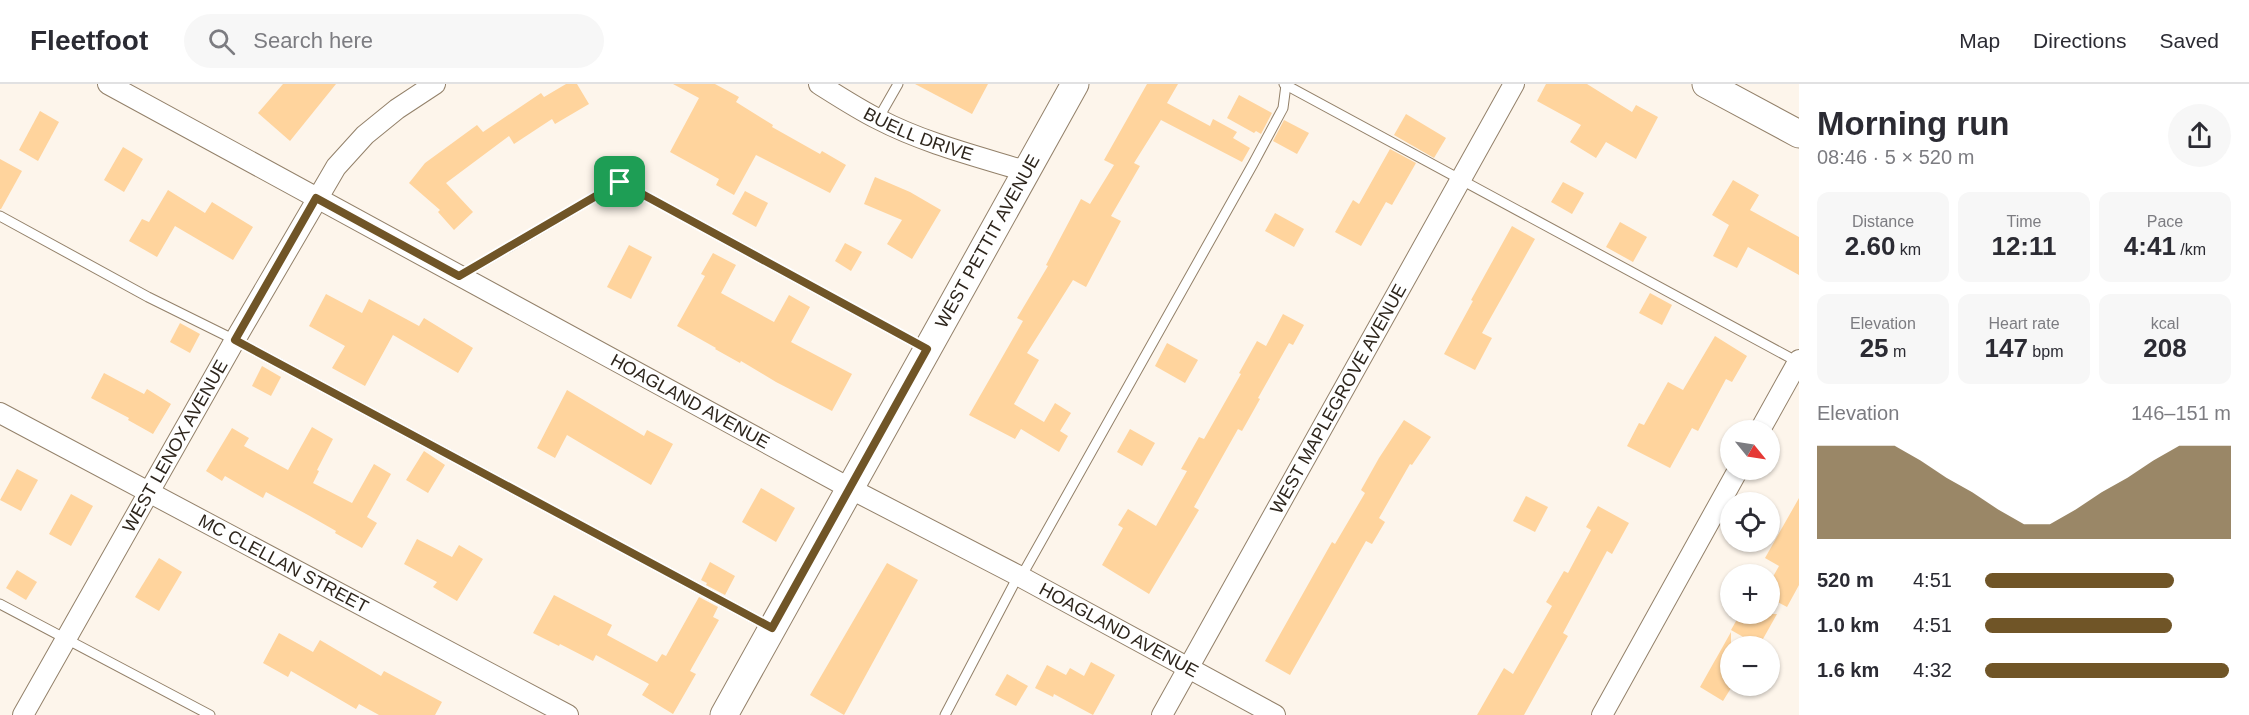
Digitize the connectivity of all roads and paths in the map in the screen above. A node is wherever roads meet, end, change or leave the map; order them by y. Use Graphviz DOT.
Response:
graph roads {
  1 [pos="108,84"];
  2 [pos="435,84"];
  3 [pos="819,84"];
  4 [pos="898,84"];
  5 [pos="1075,84"];
  6 [pos="1514,84"];
  7 [pos="1706,84"];
  8 [pos="1285,85"];
  9 [pos="878,119"];
  10 [pos="1799,134"];
  11 [pos="1025,171"];
  12 [pos="1460,179"];
  13 [pos="316,198"];
  14 [pos="0,216"];
  15 [pos="459,276"];
  16 [pos="235,340"];
  17 [pos="927,349"];
  18 [pos="1798,361"];
  19 [pos="0,413"];
  20 [pos="1766,420"];
  21 [pos="1732,480"];
  22 [pos="850,489"];
  23 [pos="149,493"];
  24 [pos="1021,577"];
  25 [pos="0,604"];
  26 [pos="772,628"];
  27 [pos="66,639"];
  28 [pos="1188,668"];
  29 [pos="23,715"];
  30 [pos="210,715"];
  31 [pos="568,715"];
  32 [pos="724,715"];
  33 [pos="945,715"];
  34 [pos="1162,715"];
  35 [pos="1275,715"];
  36 [pos="1602,715"];
  1 -- 13 [label="street, HOAGLAND AVENUE"];
  2 -- 13 [label="street, WEST LENOX AVENUE"];
  3 -- 9 [label="street, BUELL DRIVE"];
  4 -- 9 [label="lane"];
  5 -- 11 [label="street, WEST PETTIT AVENUE"];
  6 -- 12 [label="street, WEST MAPLEGROVE AVENUE"];
  7 -- 10 [label="street"];
  8 -- 12 [label="lane"];
  8 -- 24 [label="lane"];
  9 -- 11 [label="street, BUELL DRIVE"];
  11 -- 17 [label="street, WEST PETTIT AVENUE"];
  12 -- 18 [label="lane"];
  12 -- 28 [label="street, WEST MAPLEGROVE AVENUE"];
  13 -- 15 [label="street, HOAGLAND AVENUE"];
  13 -- 16 [label="street, WEST LENOX AVENUE"];
  14 -- 16 [label="lane"];
  15 -- 17 [label="lane"];
  15 -- 22 [label="street, HOAGLAND AVENUE"];
  16 -- 23 [label="street, WEST LENOX AVENUE"];
  16 -- 26 [label="lane"];
  17 -- 22 [label="street, WEST PETTIT AVENUE"];
  18 -- 20 [label="street"];
  19 -- 23 [label="street, MC CLELLAN STREET"];
  21 -- 36 [label="street"];
  22 -- 24 [label="street, HOAGLAND AVENUE"];
  22 -- 26 [label="street, WEST PETTIT AVENUE"];
  23 -- 27 [label="street, WEST LENOX AVENUE"];
  23 -- 31 [label="street, MC CLELLAN STREET"];
  24 -- 28 [label="street, HOAGLAND AVENUE"];
  24 -- 33 [label="lane"];
  25 -- 27 [label="lane"];
  26 -- 32 [label="street, WEST PETTIT AVENUE"];
  27 -- 29 [label="street, WEST LENOX AVENUE"];
  27 -- 30 [label="lane"];
  28 -- 34 [label="street, WEST MAPLEGROVE AVENUE"];
  28 -- 35 [label="street, HOAGLAND AVENUE"];
}
